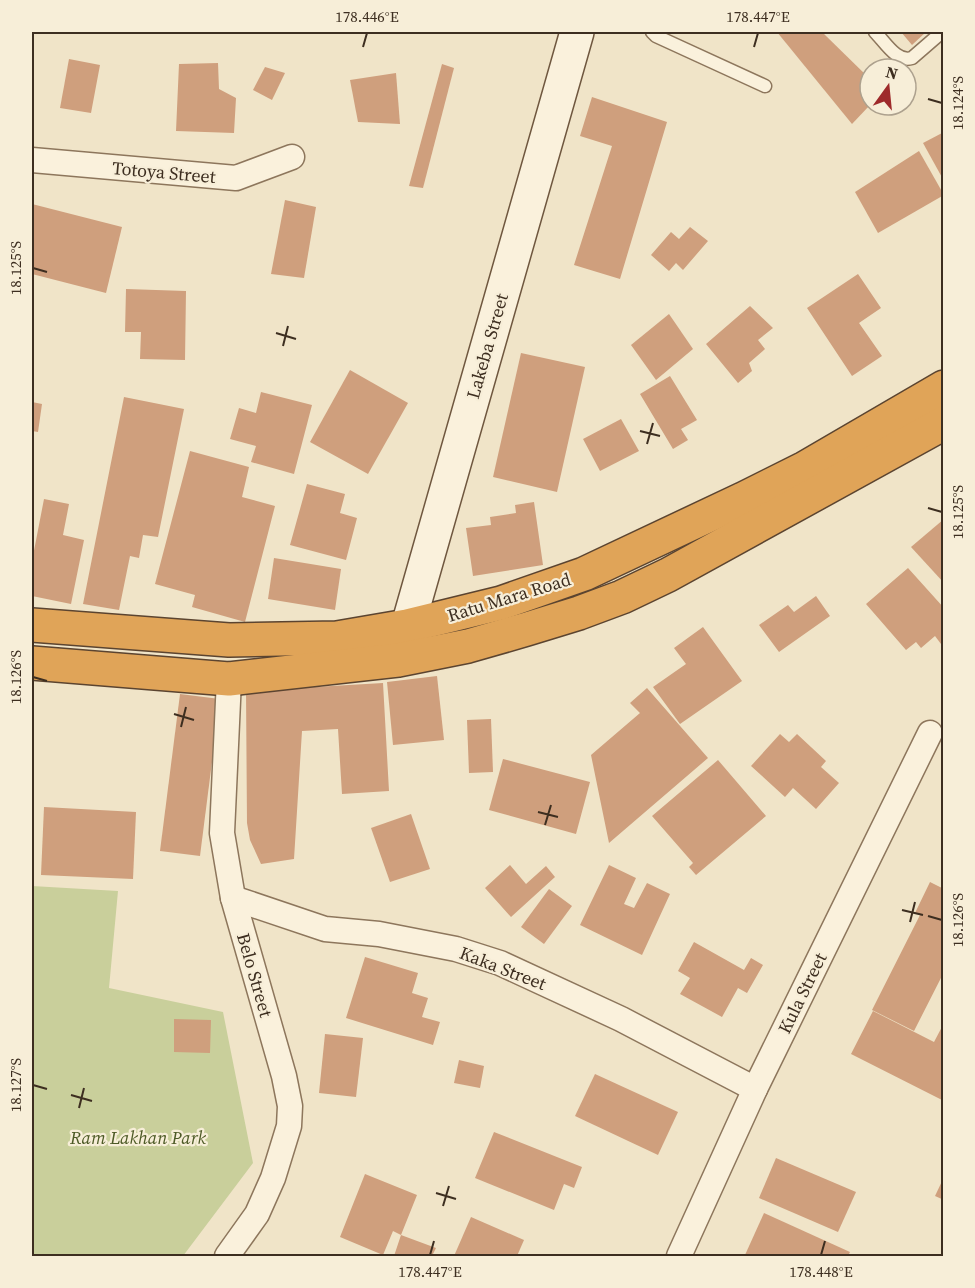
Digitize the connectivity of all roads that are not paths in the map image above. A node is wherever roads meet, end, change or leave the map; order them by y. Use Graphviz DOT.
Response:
graph roads {
  1 [pos="577,32"];
  2 [pos="652,32"];
  3 [pos="875,32"];
  4 [pos="942,32"];
  5 [pos="765,86"];
  6 [pos="292,157"];
  7 [pos="32,160"];
  8 [pos="944,387"];
  9 [pos="944,423"];
  10 [pos="32,625"];
  11 [pos="407,626"];
  12 [pos="229,640"];
  13 [pos="398,660"];
  14 [pos="32,663"];
  15 [pos="229,679"];
  16 [pos="930,733"];
  17 [pos="233,898"];
  18 [pos="755,1089"];
  19 [pos="227,1257"];
  20 [pos="679,1257"];
  1 -- 11 [label="main road, Lakeba Street"];
  2 -- 5 [label="lane"];
  3 -- 4 [label="lane"];
  6 -- 7 [label="street, Totoya Street"];
  8 -- 11 [label="highway, Ratu Mara Road"];
  9 -- 13 [label="highway, Ratu Mara Road"];
  10 -- 12 [label="highway, Ratu Mara Road"];
  11 -- 12 [label="highway, Ratu Mara Road"];
  11 -- 13 [label="main road, Lakeba Street"];
  12 -- 15 [label="highway"];
  13 -- 15 [label="highway, Ratu Mara Road"];
  14 -- 15 [label="highway, Ratu Mara Road"];
  15 -- 17 [label="street, Belo Street"];
  16 -- 18 [label="street, Kula Street"];
  17 -- 18 [label="street, Kaka Street"];
  17 -- 19 [label="street, Belo Street"];
  18 -- 20 [label="street, Kula Street"];
}
